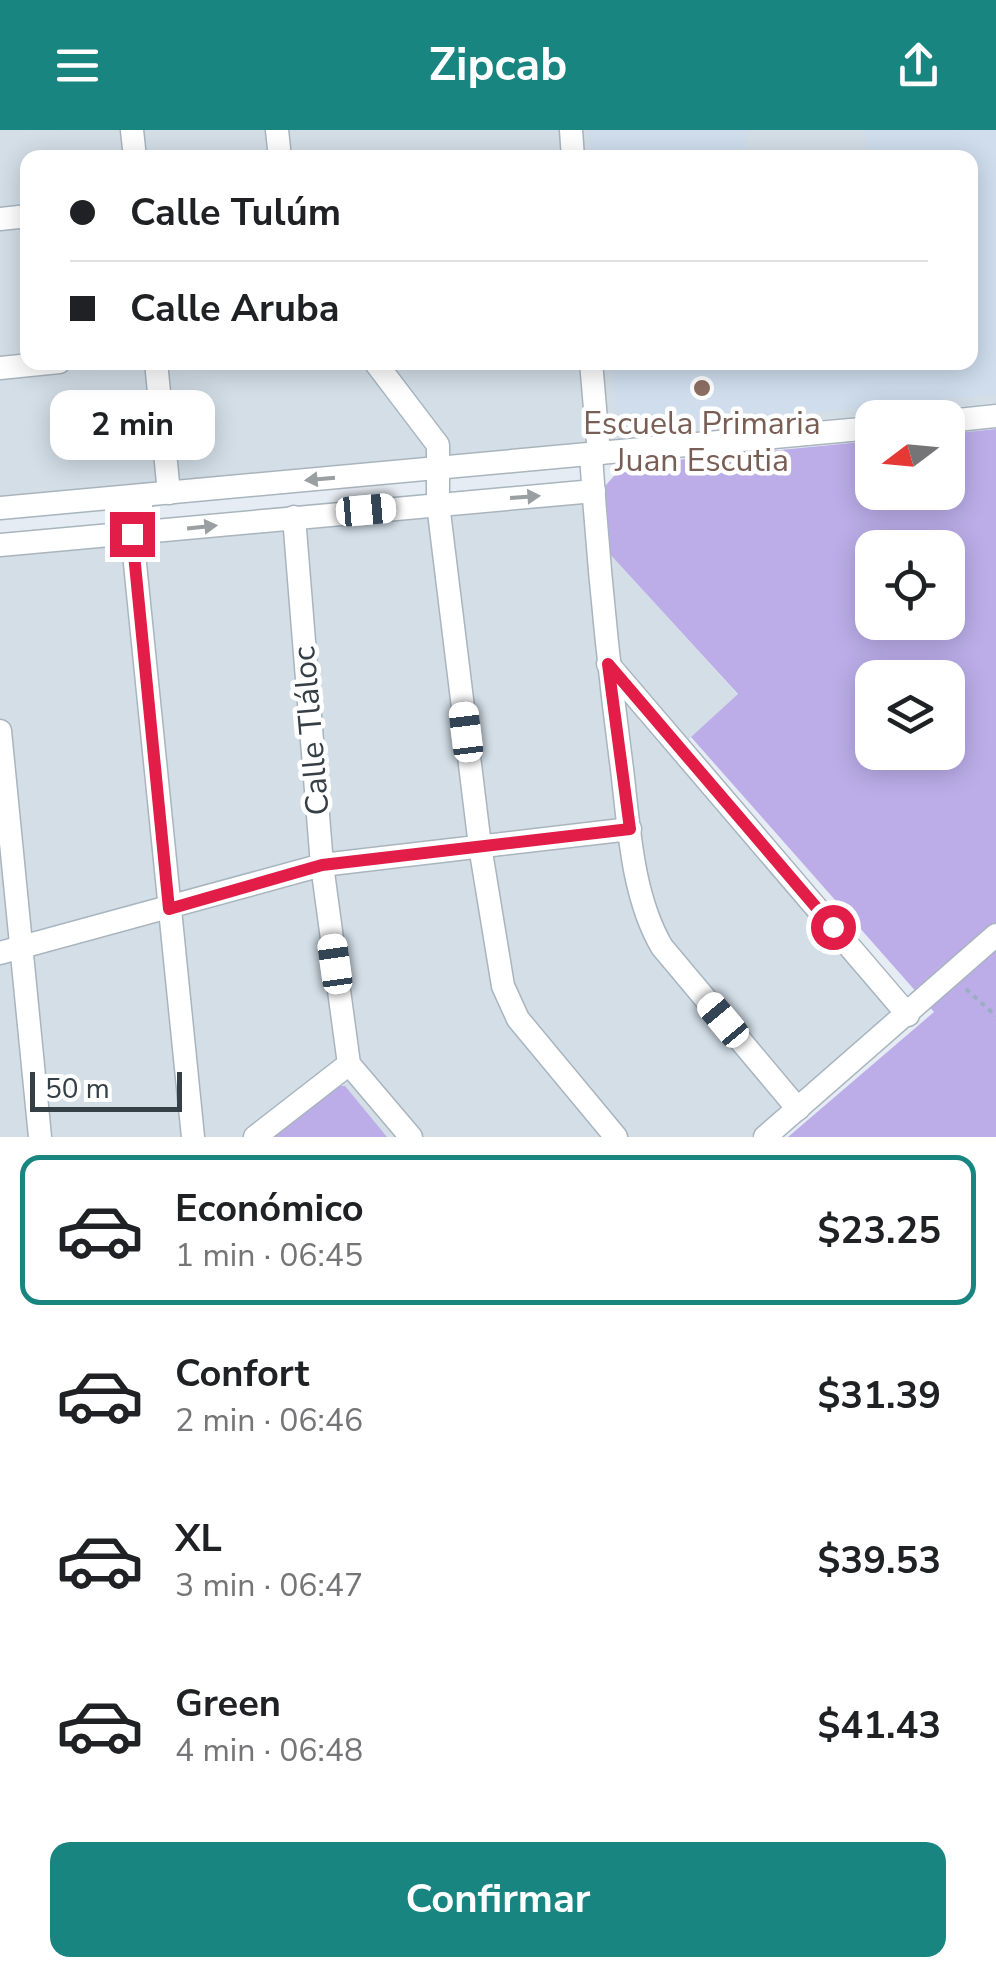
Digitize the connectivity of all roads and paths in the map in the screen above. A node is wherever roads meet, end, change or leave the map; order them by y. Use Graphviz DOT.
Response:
graph roads {
  1 [pos="157,370"];
  2 [pos="382,370"];
  3 [pos="591,370"];
  4 [pos="996,416"];
  5 [pos="965,419"];
  6 [pos="855,430"];
  7 [pos="595,454"];
  8 [pos="440,468"];
  9 [pos="594,492"];
  10 [pos="169,493"];
  11 [pos="144,495"];
  12 [pos="438,504"];
  13 [pos="0,508"];
  14 [pos="294,517"];
  15 [pos="132,534"];
  16 [pos="0,545"];
  17 [pos="608,664"];
  18 [pos="0,731"];
  19 [pos="630,829"];
  20 [pos="480,846"];
  21 [pos="322,865"];
  22 [pos="169,909"];
  23 [pos="996,935"];
  24 [pos="10,952"];
  25 [pos="952,974"];
  26 [pos="908,1015"];
  27 [pos="996,1016"];
  28 [pos="349,1064"];
  29 [pos="798,1108"];
  30 [pos="40,1137"];
  31 [pos="193,1137"];
  32 [pos="254,1137"];
  33 [pos="411,1137"];
  34 [pos="616,1137"];
  35 [pos="765,1137"];
  1 -- 10 [label="street"];
  2 -- 8 [label="street"];
  3 -- 7 [label="street"];
  4 -- 5 [label="street"];
  6 -- 7 [label="street"];
  7 -- 8 [label="street"];
  7 -- 9 [label="street"];
  8 -- 10 [label="street, one-way"];
  8 -- 12 [label="street"];
  12 -- 9 [label="street, one-way"];
  9 -- 17 [label="street"];
  10 -- 11 [label="street"];
  11 -- 13 [label="street"];
  11 -- 15 [label="street"];
  12 -- 14 [label="street"];
  12 -- 20 [label="street"];
  15 -- 14 [label="street, one-way"];
  14 -- 21 [label="street, Calle Tláloc"];
  15 -- 16 [label="street"];
  15 -- 22 [label="street"];
  17 -- 19 [label="street"];
  17 -- 26 [label="street"];
  18 -- 24 [label="street"];
  19 -- 20 [label="street"];
  19 -- 29 [label="street"];
  20 -- 21 [label="street"];
  20 -- 34 [label="street"];
  21 -- 22 [label="street"];
  21 -- 28 [label="street, Calle Tláloc"];
  22 -- 24 [label="street"];
  22 -- 31 [label="street"];
  23 -- 25 [label="street"];
  24 -- 30 [label="street"];
  25 -- 26 [label="street"];
  25 -- 27 [label="path"];
  26 -- 29 [label="street"];
  28 -- 32 [label="street"];
  28 -- 33 [label="street"];
  29 -- 35 [label="street"];
}
